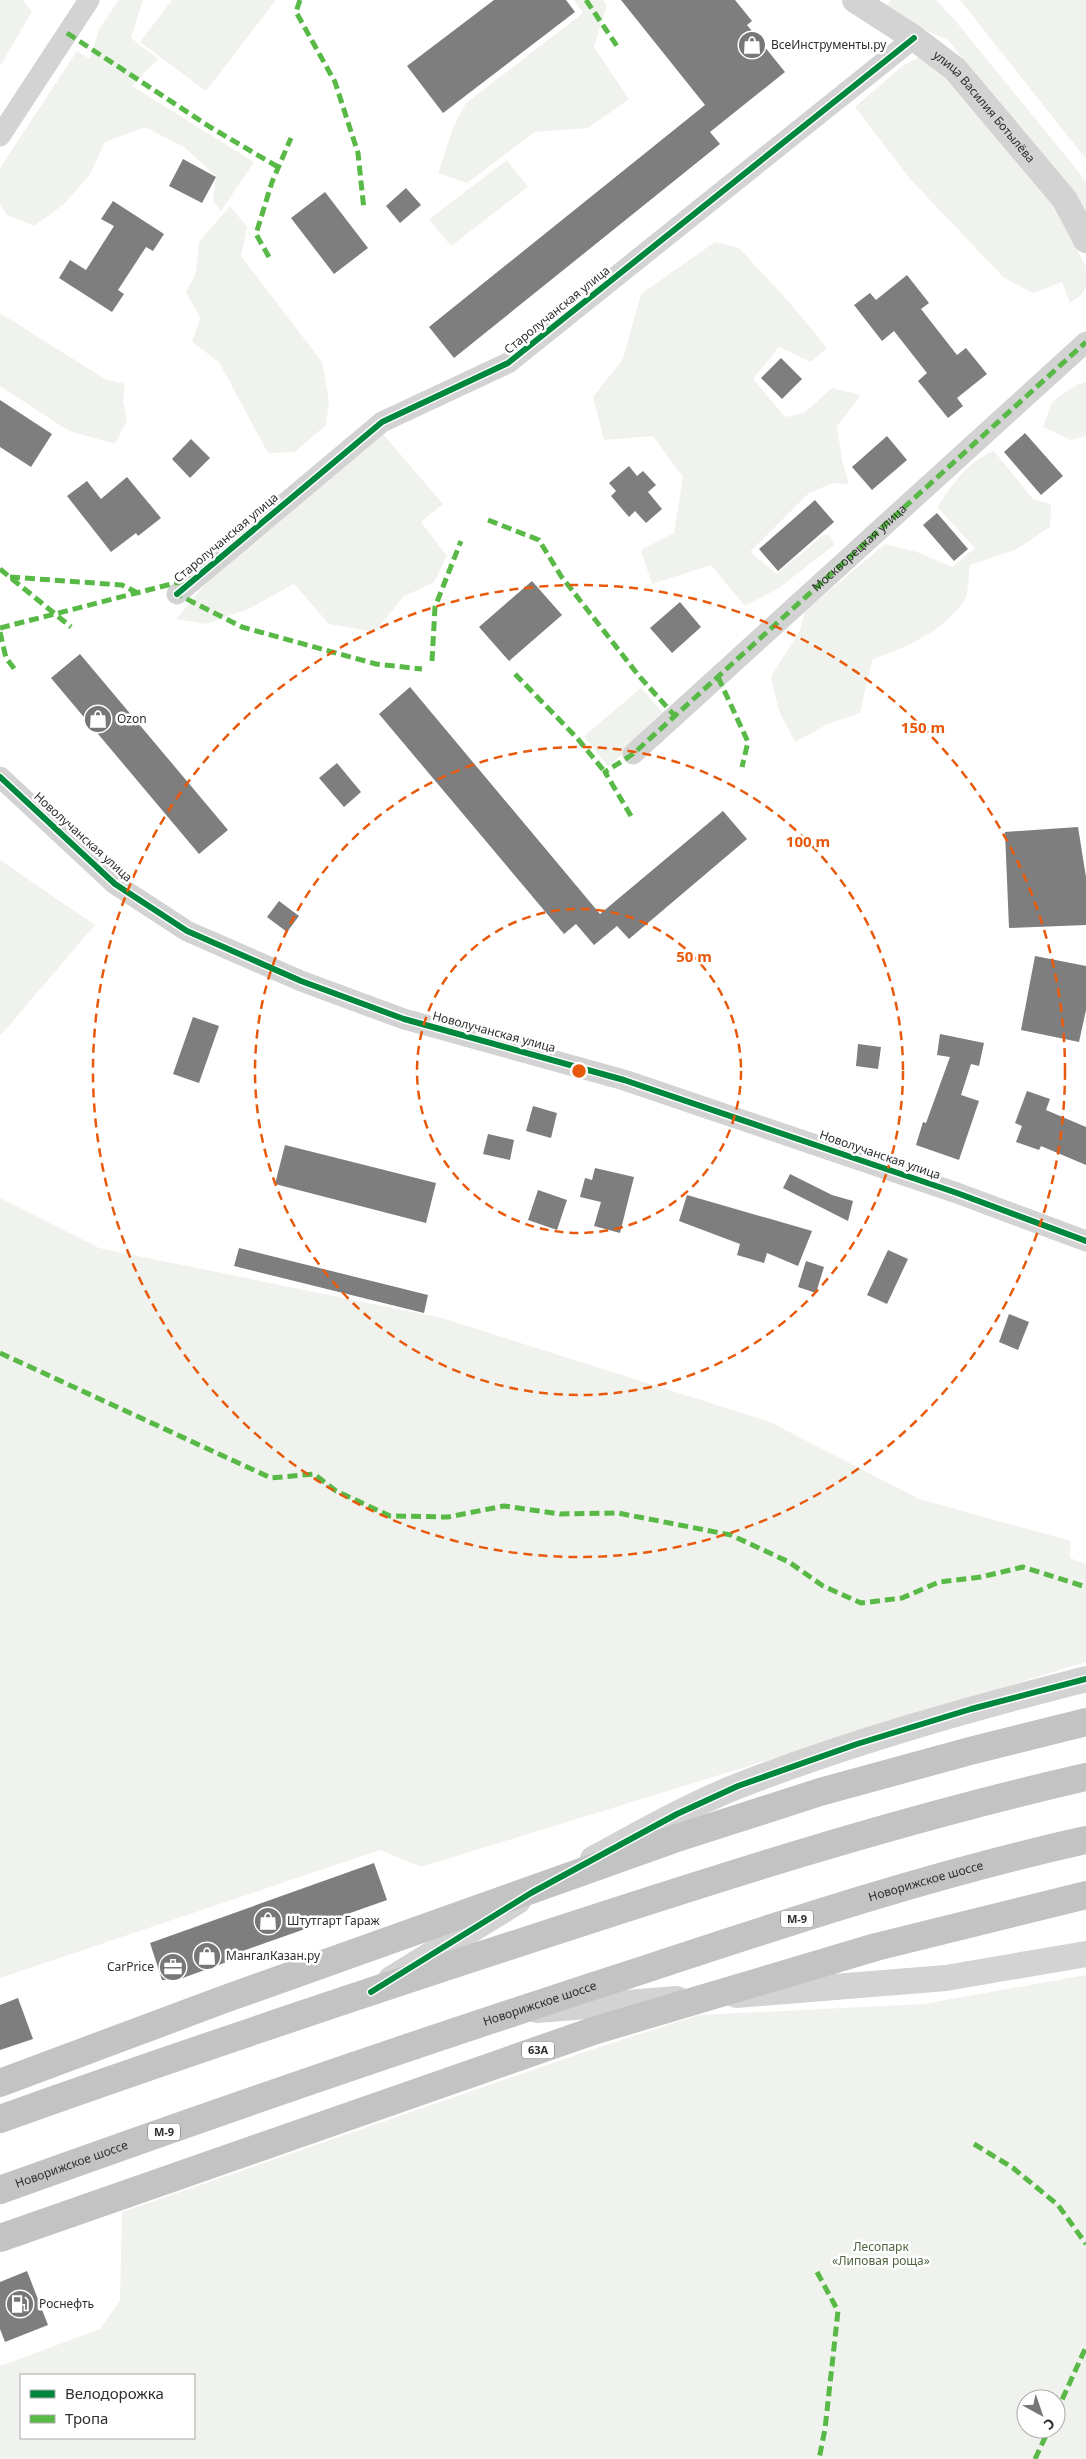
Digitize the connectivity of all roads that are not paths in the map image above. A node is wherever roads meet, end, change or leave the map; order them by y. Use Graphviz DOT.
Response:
graph roads {
  1 [pos="89,0"];
  2 [pos="855,0"];
  3 [pos="914,38"];
  4 [pos="0,136"];
  5 [pos="1086,240"];
  6 [pos="1086,342"];
  7 [pos="178,594"];
  8 [pos="633,754"];
  9 [pos="0,777"];
  10 [pos="1086,1241"];
  11 [pos="1086,1679"];
  12 [pos="1086,1722"];
  13 [pos="1086,1778"];
  14 [pos="1086,1840"];
  15 [pos="1086,1895"];
  16 [pos="1086,1954"];
  17 [pos="370,1992"];
  18 [pos="511,2012"];
  19 [pos="0,2083"];
  20 [pos="0,2119"];
  21 [pos="0,2190"];
  22 [pos="0,2238"];
  1 -- 4 [label="street"];
  2 -- 3 [label="street, улица Василия Ботылёва"];
  3 -- 5 [label="street, улица Василия Ботылёва"];
  3 -- 7 [label="street, Старолучанская улица"];
  6 -- 8 [label="street, Москворецкая улица"];
  9 -- 10 [label="street, Новолучанская улица"];
  11 -- 17 [label="street"];
  12 -- 19 [label="highway, bridge"];
  13 -- 17 [label="highway"];
  14 -- 18 [label="highway, Новорижское шоссе / М-9"];
  15 -- 22 [label="highway, 63A, bridge"];
  16 -- 18 [label="street"];
  17 -- 20 [label="highway"];
  18 -- 21 [label="highway, Новорижское шоссе / М-9"];
}
